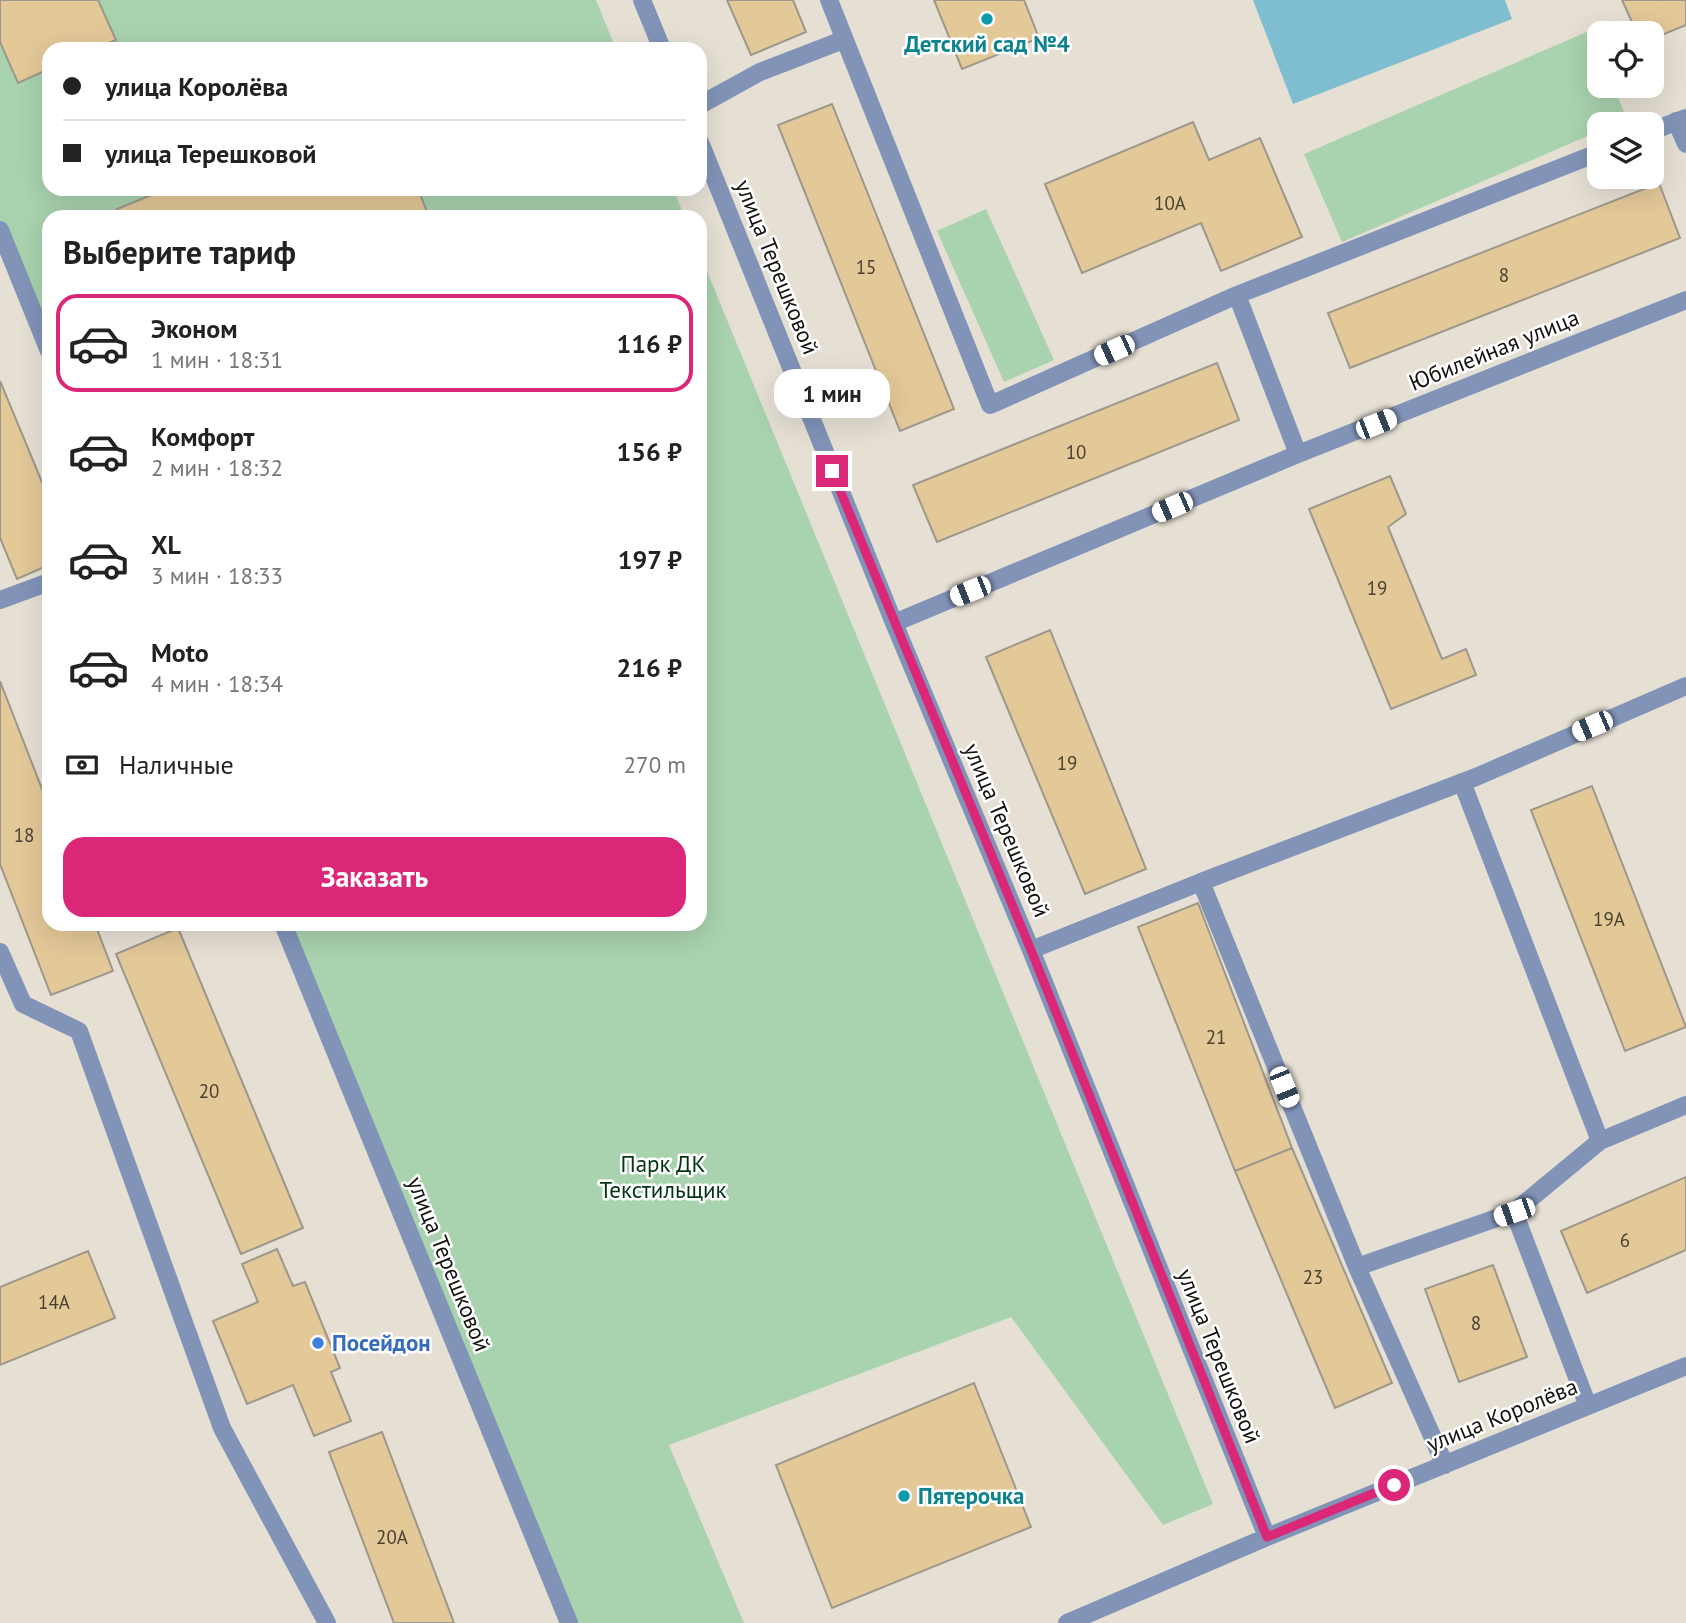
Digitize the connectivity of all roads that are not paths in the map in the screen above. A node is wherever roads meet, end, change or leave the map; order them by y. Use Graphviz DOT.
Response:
graph roads {
  1 [pos="642,0"];
  2 [pos="829,0"];
  3 [pos="843,40"];
  4 [pos="659,42"];
  5 [pos="707,101"];
  6 [pos="1681,120"];
  7 [pos="1664,126"];
  8 [pos="1686,144"];
  9 [pos="1587,157"];
  10 [pos="707,159"];
  11 [pos="0,230"];
  12 [pos="1237,295"];
  13 [pos="1686,300"];
  14 [pos="42,334"];
  15 [pos="1298,454"];
  16 [pos="42,585"];
  17 [pos="0,600"];
  18 [pos="894,623"];
  19 [pos="1686,686"];
  20 [pos="1462,782"];
  21 [pos="1201,882"];
  22 [pos="286,931"];
  23 [pos="1031,950"];
  24 [pos="0,952"];
  25 [pos="1686,1105"];
  26 [pos="1600,1141"];
  27 [pos="1514,1212"];
  28 [pos="1357,1267"];
  29 [pos="1686,1366"];
  30 [pos="1588,1406"];
  31 [pos="1445,1465"];
  32 [pos="1267,1537"];
  33 [pos="327,1623"];
  34 [pos="569,1623"];
  35 [pos="1066,1623"];
  1 -- 4 [label="street"];
  2 -- 3 [label="street"];
  3 -- 5 [label="street"];
  3 -- 12 [label="street"];
  6 -- 7 [label="street"];
  6 -- 8 [label="street"];
  9 -- 12 [label="street"];
  10 -- 18 [label="street, улица Терешковой"];
  11 -- 14 [label="street"];
  12 -- 15 [label="street"];
  13 -- 15 [label="street, Юбилейная улица"];
  15 -- 18 [label="street, Юбилейная улица"];
  16 -- 17 [label="street"];
  18 -- 23 [label="street, улица Терешковой"];
  19 -- 20 [label="street"];
  20 -- 21 [label="street"];
  20 -- 26 [label="street"];
  21 -- 23 [label="street"];
  21 -- 28 [label="street"];
  22 -- 34 [label="street, улица Терешковой"];
  23 -- 32 [label="street, улица Терешковой"];
  24 -- 33 [label="street"];
  25 -- 26 [label="street"];
  26 -- 27 [label="street"];
  27 -- 28 [label="street"];
  27 -- 30 [label="street"];
  28 -- 31 [label="street"];
  29 -- 30 [label="street, улица Королёва"];
  30 -- 31 [label="street, улица Королёва"];
  31 -- 32 [label="street, улица Королёва"];
  32 -- 35 [label="street, улица Королёва"];
}
